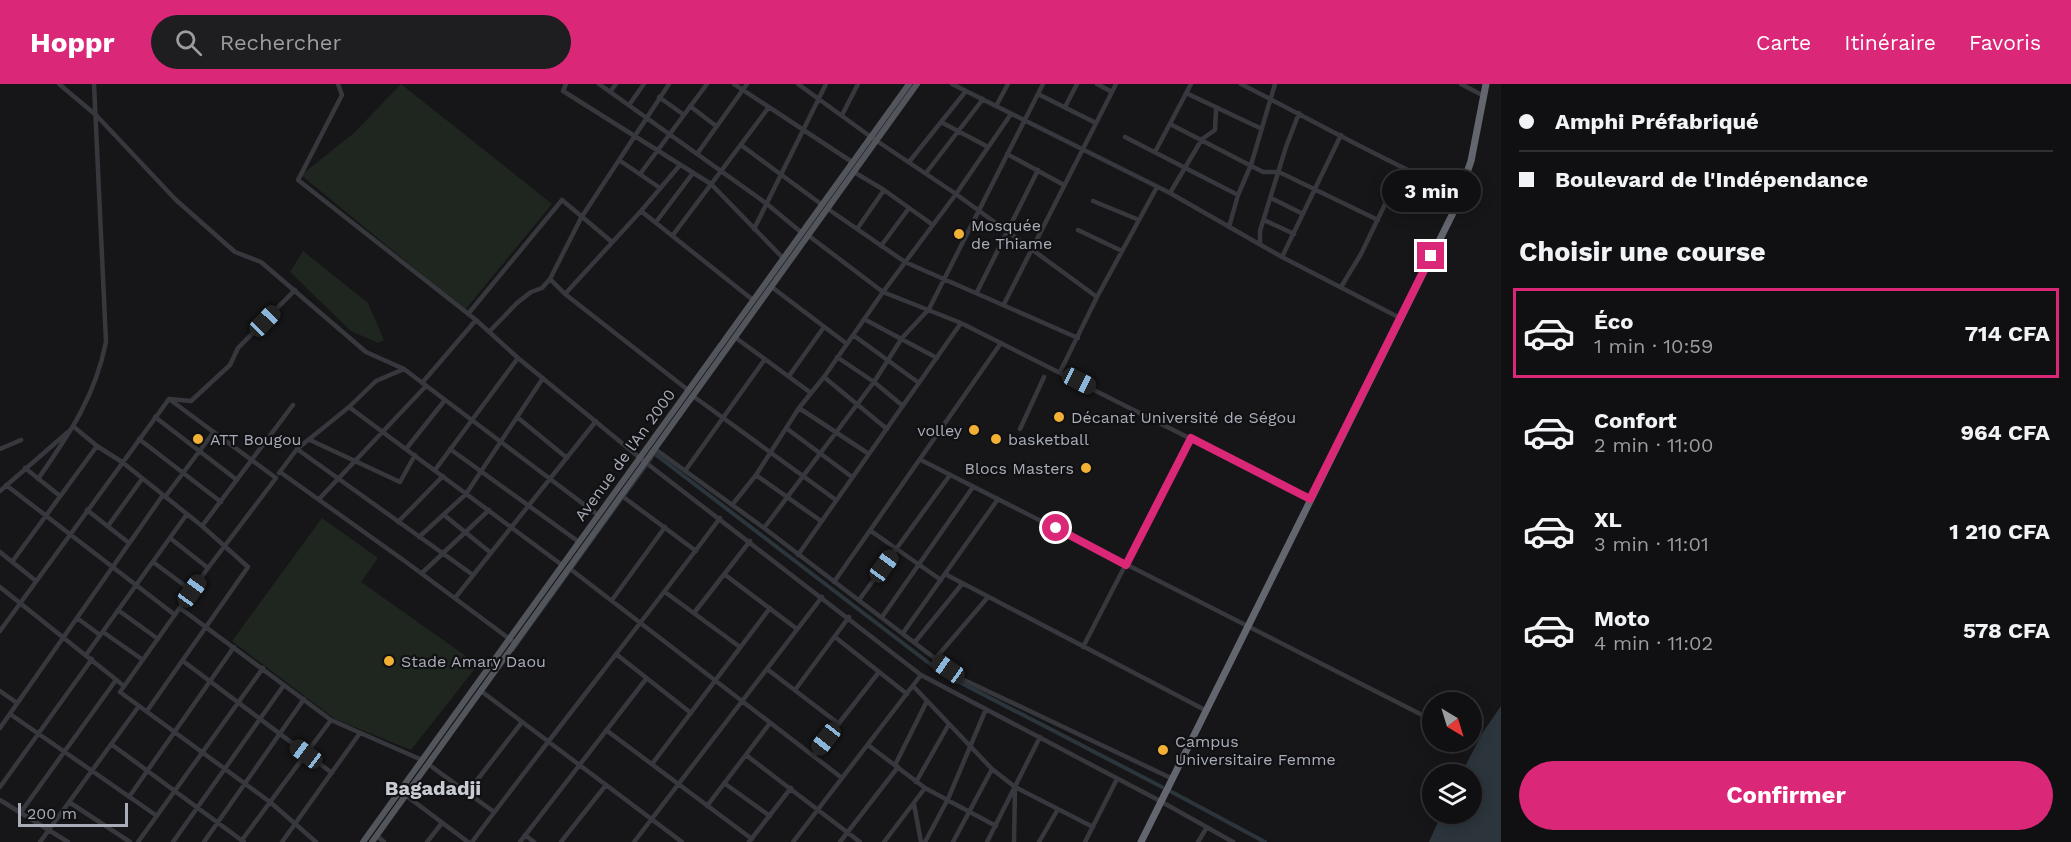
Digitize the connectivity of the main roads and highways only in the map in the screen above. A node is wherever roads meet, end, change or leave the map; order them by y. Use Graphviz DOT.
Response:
graph roads {
  1 [pos="909,84"];
  2 [pos="917,84"];
  3 [pos="1486,84"];
  4 [pos="875,138"];
  5 [pos="805,234"];
  6 [pos="690,393"];
  7 [pos="643,460"];
  8 [pos="566,567"];
  9 [pos="512,641"];
  10 [pos="425,762"];
  11 [pos="403,793"];
  12 [pos="375,839"];
  13 [pos="363,842"];
  14 [pos="1141,842"];
  1 -- 4 [label="main road, Avenue de l'An 2000"];
  2 -- 4 [label="main road, Avenue de l'An 2000"];
  3 -- 14 [label="highway"];
  4 -- 5 [label="main road, Avenue de l'An 2000"];
  4 -- 5 [label="main road, Avenue de l'An 2000"];
  5 -- 6 [label="main road, Avenue de l'An 2000"];
  5 -- 6 [label="main road, Avenue de l'An 2000"];
  6 -- 7 [label="main road, Avenue de l'An 2000"];
  6 -- 7 [label="main road, Avenue de l'An 2000"];
  7 -- 8 [label="main road, Avenue de l'An 2000"];
  7 -- 8 [label="main road, Avenue de l'An 2000"];
  8 -- 9 [label="main road, Avenue de l'An 2000"];
  9 -- 10 [label="main road, Avenue de l'An 2000"];
  9 -- 10 [label="main road, Avenue de l'An 2000"];
  10 -- 11 [label="main road, Avenue de l'An 2000"];
  11 -- 12 [label="main road, Avenue de l'An 2000"];
  11 -- 13 [label="main road, Avenue de l'An 2000"];
}
